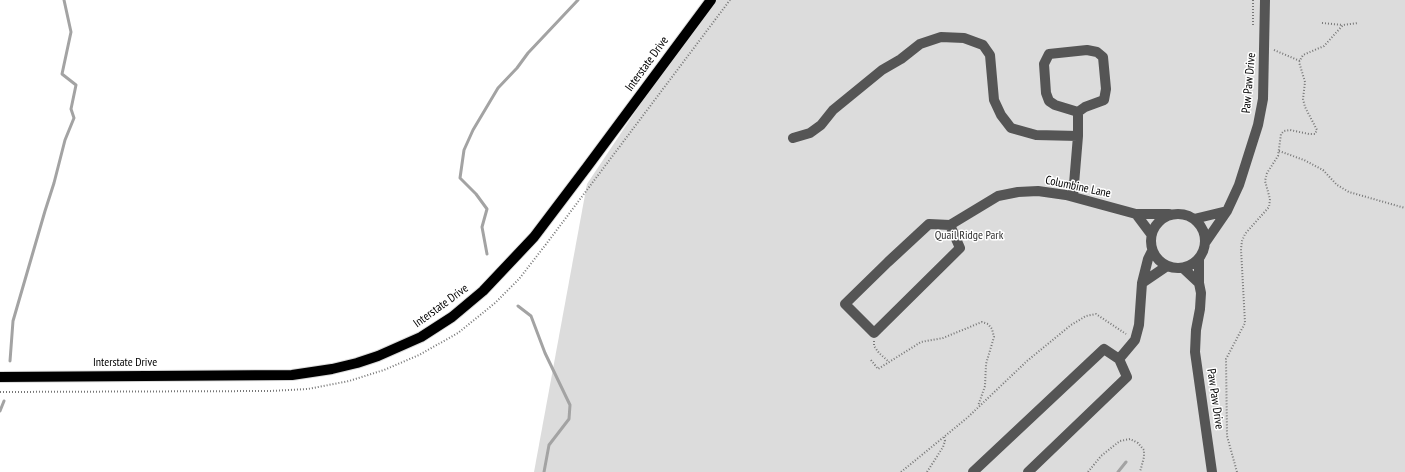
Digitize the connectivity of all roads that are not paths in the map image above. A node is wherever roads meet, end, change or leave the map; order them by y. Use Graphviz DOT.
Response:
graph roads {
  1 [pos="711,0"];
  2 [pos="1265,0"];
  3 [pos="1078,112"];
  4 [pos="1078,136"];
  5 [pos="793,138"];
  6 [pos="1072,196"];
  7 [pos="1226,210"];
  8 [pos="1136,214"];
  9 [pos="1169,214"];
  10 [pos="1194,219"];
  11 [pos="950,225"];
  12 [pos="1151,234"];
  13 [pos="1205,243"];
  14 [pos="1152,251"];
  15 [pos="1199,258"];
  16 [pos="1167,266"];
  17 [pos="1183,268"];
  18 [pos="1142,283"];
  19 [pos="1199,283"];
  20 [pos="1119,359"];
  21 [pos="0,377"];
  22 [pos="973,472"];
  23 [pos="1028,472"];
  24 [pos="1212,472"];
  1 -- 21 [label="main road, Interstate Drive"];
  2 -- 7 [label="street, Paw Paw Drive"];
  3 -- 3 [label="street"];
  3 -- 4 [label="street"];
  4 -- 5 [label="street"];
  4 -- 6 [label="street"];
  6 -- 8 [label="street, Columbine Lane"];
  6 -- 11 [label="street, Columbine Lane"];
  7 -- 10 [label="street"];
  7 -- 13 [label="street, Paw Paw Drive"];
  8 -- 9 [label="street, Columbine Lane"];
  8 -- 12 [label="street"];
  9 -- 10 [label="street"];
  9 -- 12 [label="street"];
  10 -- 13 [label="street"];
  11 -- 11 [label="street"];
  12 -- 14 [label="street"];
  13 -- 15 [label="street"];
  14 -- 16 [label="street"];
  14 -- 18 [label="street"];
  15 -- 17 [label="street"];
  15 -- 19 [label="street, Paw Paw Drive"];
  16 -- 17 [label="street"];
  16 -- 18 [label="street"];
  17 -- 19 [label="street"];
  18 -- 20 [label="street"];
  19 -- 24 [label="street, Paw Paw Drive"];
  20 -- 22 [label="street"];
  20 -- 23 [label="street"];
}
